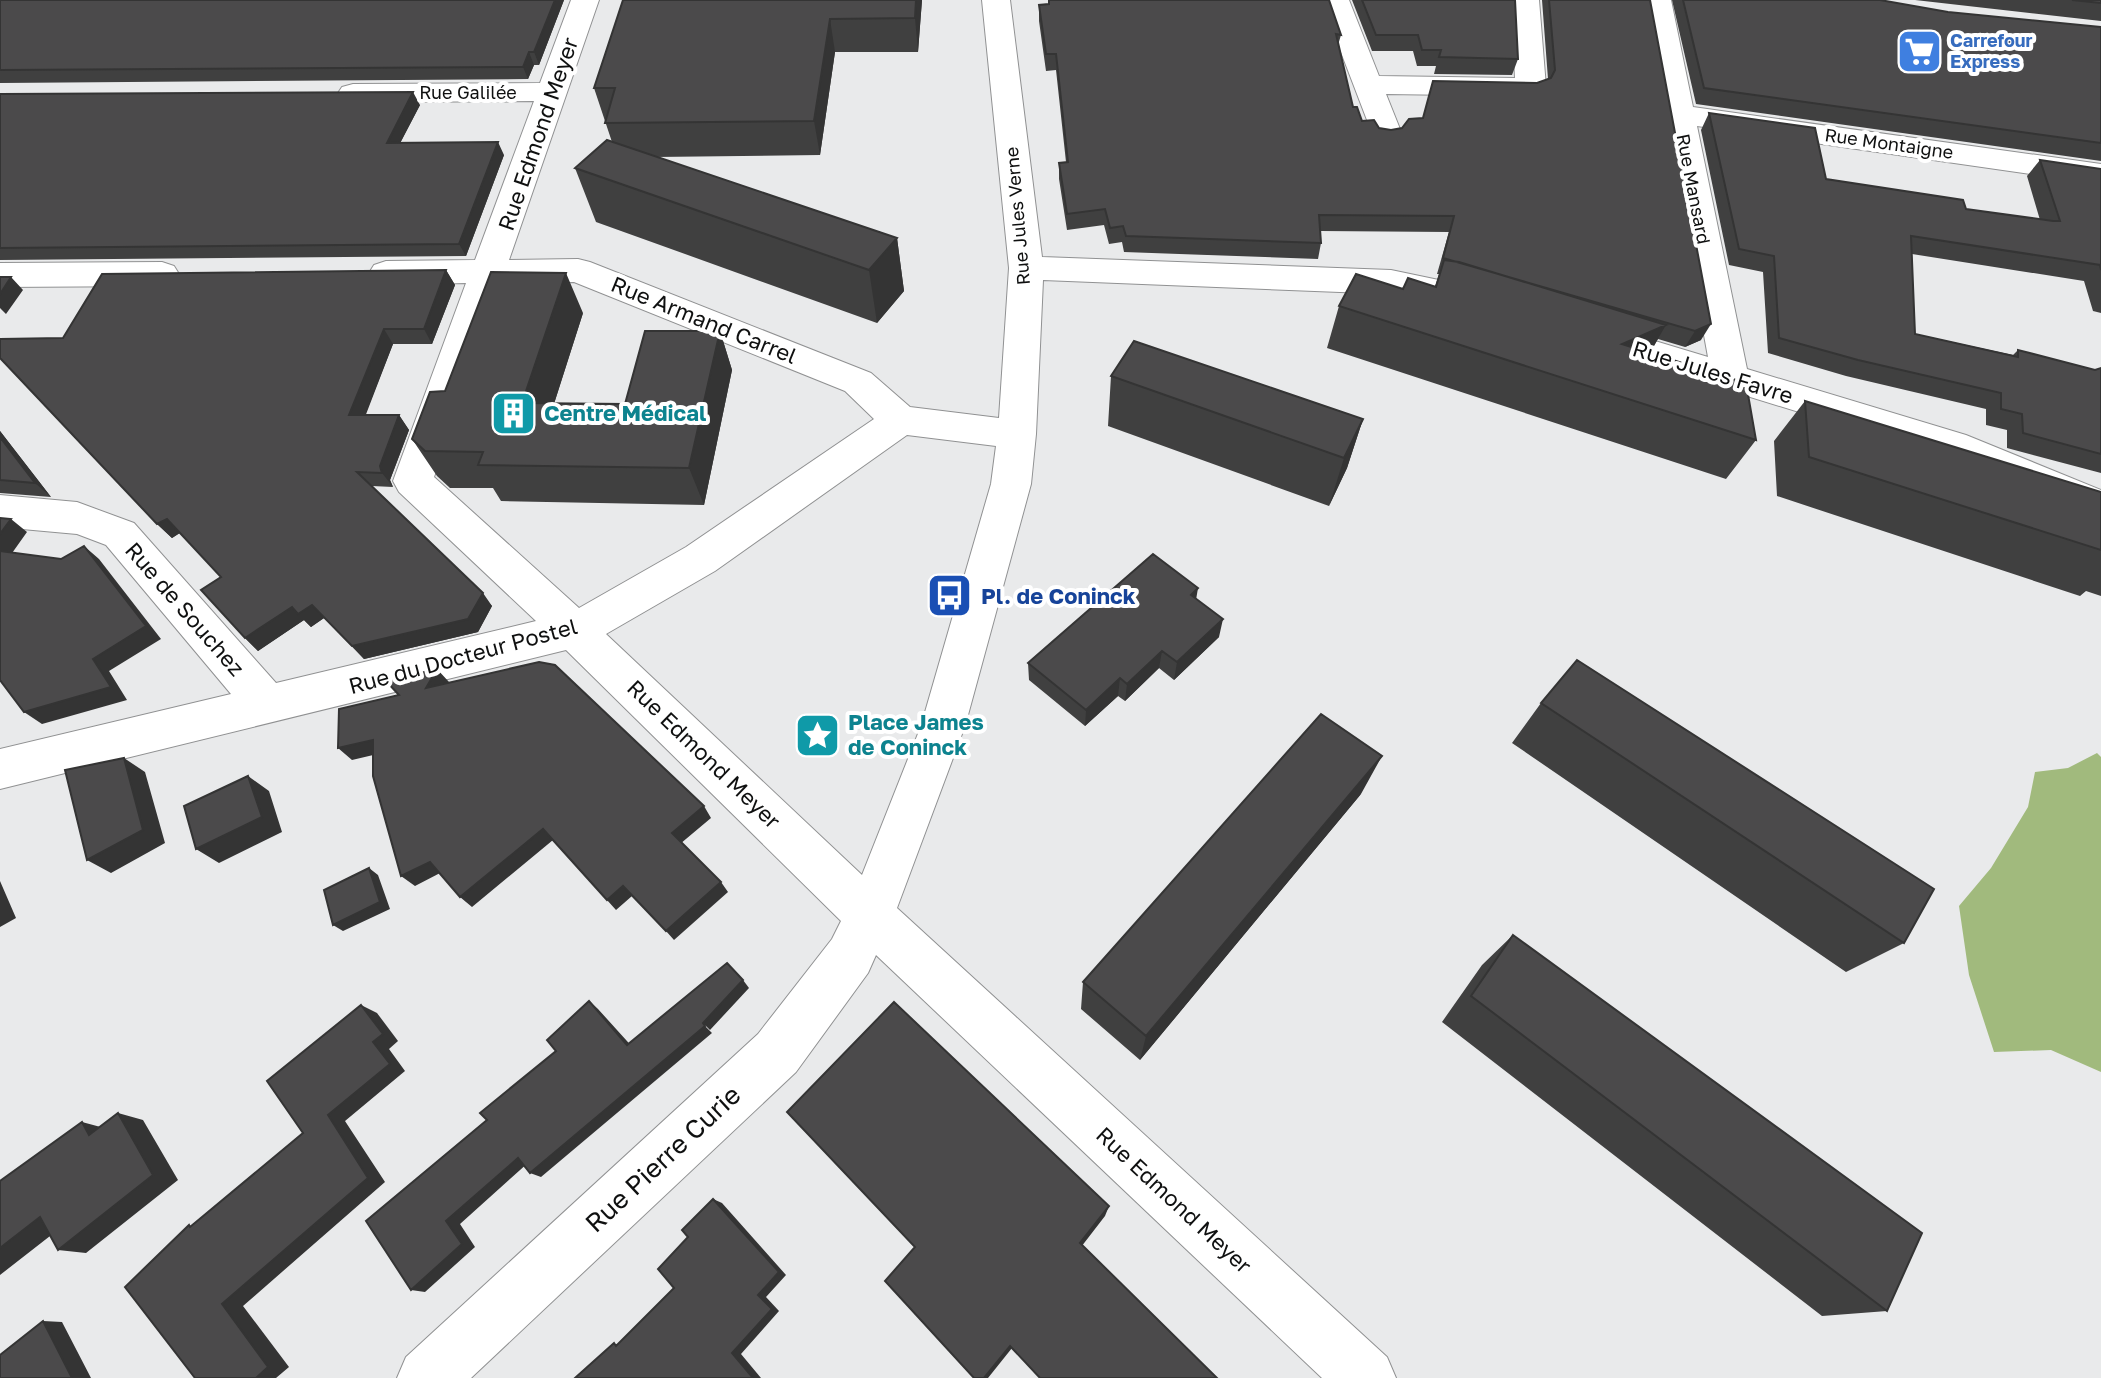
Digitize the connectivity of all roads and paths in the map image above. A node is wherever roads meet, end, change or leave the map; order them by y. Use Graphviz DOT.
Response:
graph roads {
  1 [pos="585,0"];
  2 [pos="996,0"];
  3 [pos="1335,0"];
  4 [pos="1525,0"];
  5 [pos="1657,0"];
  6 [pos="1369,85"];
  7 [pos="551,92"];
  8 [pos="319,93"];
  9 [pos="1678,114"];
  10 [pos="1386,134"];
  11 [pos="2101,174"];
  12 [pos="1026,268"];
  13 [pos="491,272"];
  14 [pos="349,273"];
  15 [pos="190,274"];
  16 [pos="0,275"];
  17 [pos="1491,304"];
  18 [pos="1566,327"];
  19 [pos="1730,377"];
  20 [pos="900,420"];
  21 [pos="1017,434"];
  22 [pos="2101,507"];
  23 [pos="0,511"];
  24 [pos="574,630"];
  25 [pos="268,705"];
  26 [pos="0,769"];
  27 [pos="870,916"];
  28 [pos="445,1371"];
  29 [pos="1366,1378"];
  1 -- 7 [label="street, Rue Edmond Meyer"];
  2 -- 12 [label="street, Rue Jules Verne"];
  3 -- 6 [label="street"];
  4 -- 6 [label="street"];
  5 -- 9 [label="street, Rue Mansard"];
  6 -- 10 [label="street"];
  7 -- 8 [label="street, Rue Galilée"];
  7 -- 13 [label="street, Rue Edmond Meyer"];
  9 -- 11 [label="street, Rue Montaigne"];
  9 -- 19 [label="street, Rue Mansard"];
  12 -- 17 [label="street"];
  12 -- 21 [label="street, Rue Jules Verne"];
  13 -- 14 [label="street, Rue Armand Carrel"];
  13 -- 20 [label="street, Rue Armand Carrel"];
  13 -- 24 [label="street, Rue Edmond Meyer"];
  15 -- 16 [label="street"];
  18 -- 19 [label="street, Rue Jules Favre"];
  19 -- 22 [label="street, Rue Jules Favre"];
  20 -- 21 [label="street"];
  20 -- 24 [label="street, Rue du Docteur Postel"];
  21 -- 27 [label="street"];
  23 -- 25 [label="street, Rue de Souchez"];
  24 -- 25 [label="street, Rue du Docteur Postel"];
  24 -- 27 [label="street, Rue Edmond Meyer"];
  25 -- 26 [label="street, Rue du Docteur Postel"];
  27 -- 28 [label="street, Rue Pierre Curie"];
  27 -- 29 [label="street, Rue Edmond Meyer"];
}
